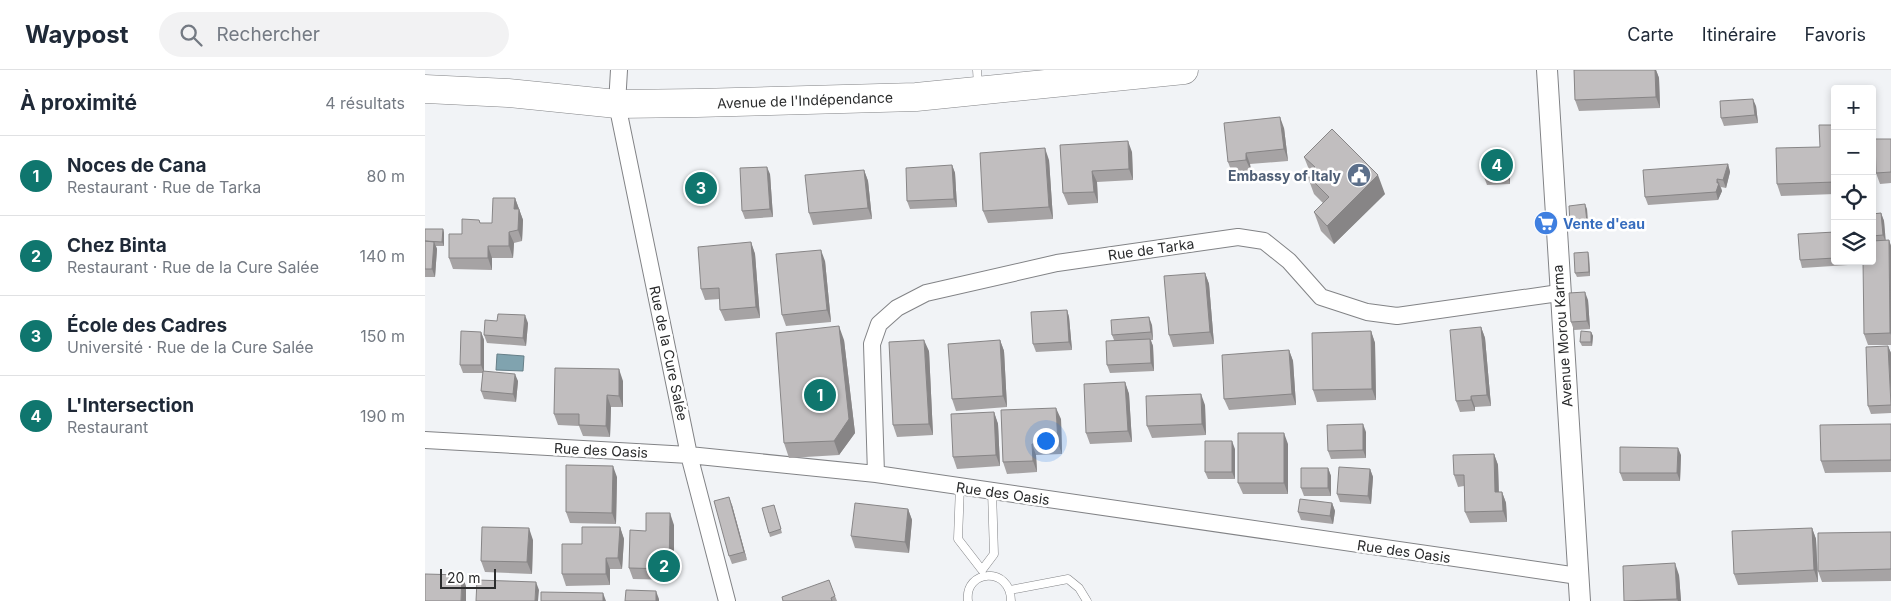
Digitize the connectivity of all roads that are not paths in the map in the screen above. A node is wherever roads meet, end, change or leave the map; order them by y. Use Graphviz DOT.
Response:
graph roads {
  1 [pos="619,70"];
  2 [pos="1184,70"];
  3 [pos="1547,70"];
  4 [pos="978,81"];
  5 [pos="425,89"];
  6 [pos="617,104"];
  7 [pos="1559,293"];
  8 [pos="425,440"];
  9 [pos="689,455"];
  10 [pos="876,474"];
  11 [pos="960,486"];
  12 [pos="992,491"];
  13 [pos="983,573"];
  14 [pos="1578,576"];
  15 [pos="1009,590"];
  16 [pos="727,601"];
  17 [pos="968,601"];
  18 [pos="1011,601"];
  19 [pos="1087,601"];
  20 [pos="1580,601"];
  1 -- 6 [label="street, Rue de la Cure Salée"];
  2 -- 4 [label="highway, Avenue de l'Indépendance"];
  3 -- 7 [label="street, Avenue Morou Karma"];
  4 -- 6 [label="highway, Avenue de l'Indépendance"];
  5 -- 6 [label="highway, Avenue de l'Indépendance"];
  6 -- 9 [label="street, Rue de la Cure Salée"];
  7 -- 10 [label="street, Rue de Tarka"];
  7 -- 14 [label="street, Avenue Morou Karma"];
  8 -- 9 [label="street, Rue des Oasis"];
  9 -- 10 [label="street, Rue des Oasis"];
  9 -- 16 [label="street, Rue de la Cure Salée"];
  10 -- 11 [label="street, Rue des Oasis"];
  11 -- 12 [label="street, Rue des Oasis"];
  11 -- 13 [label="lane"];
  12 -- 13 [label="lane"];
  12 -- 14 [label="street, Rue des Oasis"];
  13 -- 15 [label="lane"];
  13 -- 17 [label="lane"];
  14 -- 20 [label="street, Avenue Morou Karma"];
  15 -- 18 [label="lane"];
  15 -- 19 [label="lane"];
}
